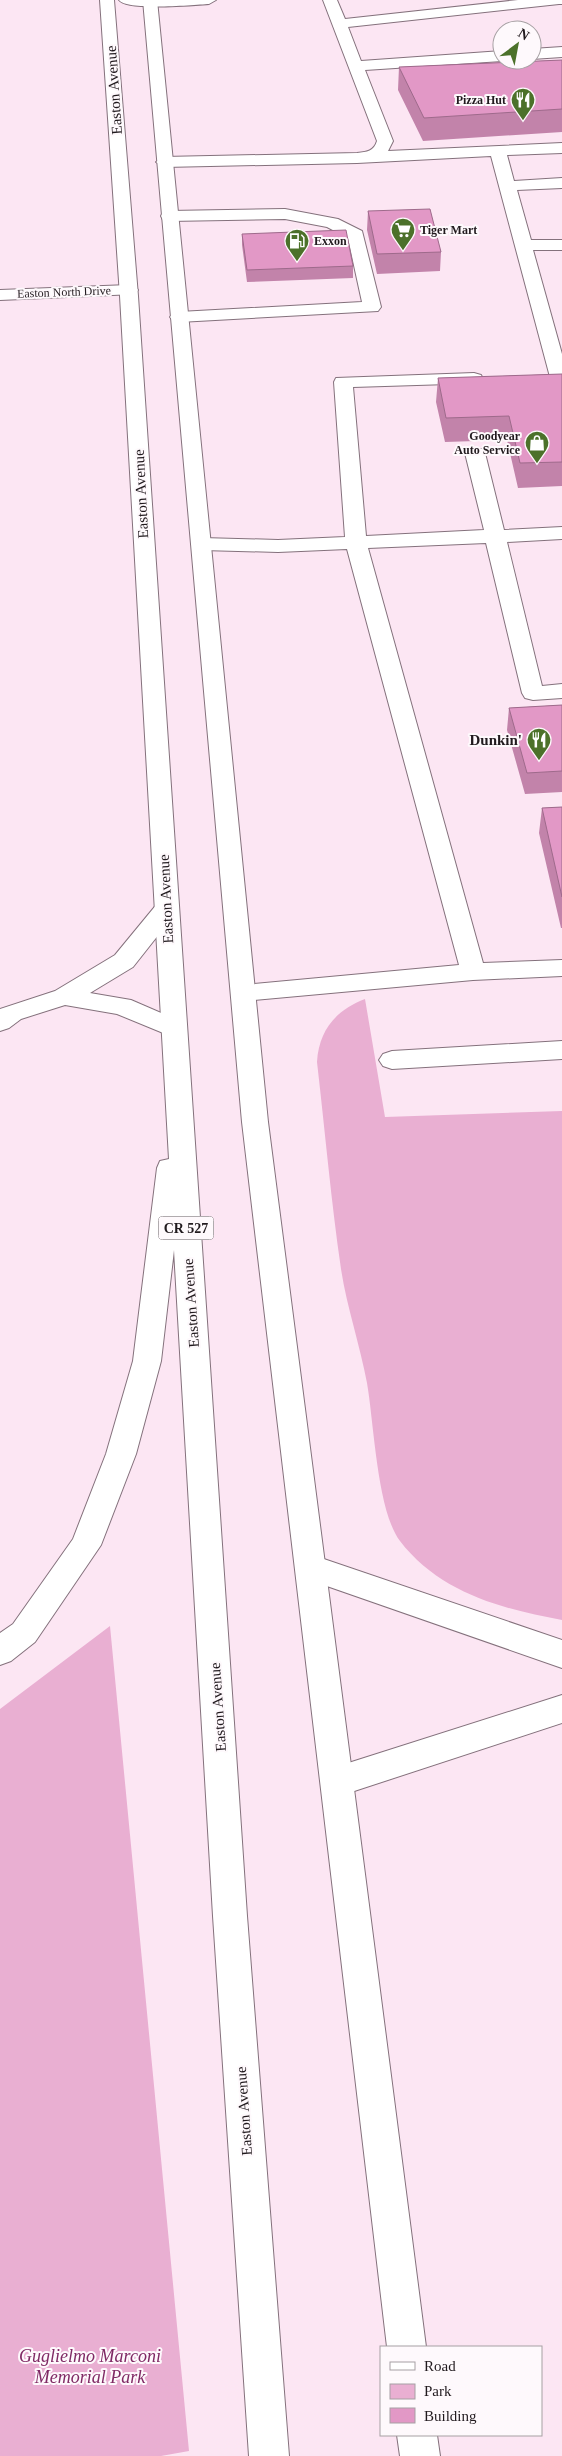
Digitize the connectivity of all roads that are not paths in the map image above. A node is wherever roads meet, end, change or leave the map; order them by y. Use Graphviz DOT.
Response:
graph roads {
  1 [pos="107,0"];
  2 [pos="209,0"];
  3 [pos="330,0"];
  4 [pos="559,0"];
  5 [pos="142,1"];
  6 [pos="340,24"];
  7 [pos="562,52"];
  8 [pos="542,53"];
  9 [pos="492,57"];
  10 [pos="356,66"];
  11 [pos="562,148"];
  12 [pos="498,151"];
  13 [pos="369,157"];
  14 [pos="164,162"];
  15 [pos="562,183"];
  16 [pos="508,186"];
  17 [pos="169,216"];
  18 [pos="523,245"];
  19 [pos="562,245"];
  20 [pos="129,290"];
  21 [pos="0,295"];
  22 [pos="179,317"];
  23 [pos="553,377"];
  24 [pos="490,379"];
  25 [pos="475,453"];
  26 [pos="562,533"];
  27 [pos="496,536"];
  28 [pos="356,543"];
  29 [pos="202,544"];
  30 [pos="562,691"];
  31 [pos="166,910"];
  32 [pos="562,968"];
  33 [pos="473,972"];
  34 [pos="244,993"];
  35 [pos="64,998"];
  36 [pos="0,1022"];
  37 [pos="173,1028"];
  38 [pos="562,1050"];
  39 [pos="392,1060"];
  40 [pos="178,1099"];
  41 [pos="312,1568"];
  42 [pos="0,1651"];
  43 [pos="562,1654"];
  44 [pos="562,1709"];
  45 [pos="339,1781"];
  46 [pos="407,2346"];
  47 [pos="417,2436"];
  48 [pos="269,2456"];
  49 [pos="420,2456"];
  1 -- 20 [label="main road, Easton Avenue / CR 527"];
  2 -- 5 [label="main road"];
  3 -- 6 [label="main road"];
  4 -- 6 [label="main road"];
  5 -- 14 [label="main road"];
  6 -- 10 [label="main road"];
  7 -- 8 [label="main road"];
  9 -- 10 [label="main road"];
  10 -- 13 [label="main road"];
  11 -- 12 [label="main road"];
  12 -- 13 [label="main road"];
  12 -- 16 [label="main road"];
  13 -- 14 [label="main road"];
  14 -- 17 [label="main road"];
  15 -- 16 [label="main road"];
  16 -- 18 [label="main road"];
  17 -- 22 [label="main road"];
  17 -- 22 [label="main road"];
  18 -- 19 [label="main road"];
  18 -- 23 [label="main road"];
  20 -- 21 [label="main road, Easton North Drive"];
  20 -- 31 [label="main road, Easton Avenue / CR 527"];
  22 -- 29 [label="main road"];
  24 -- 28 [label="main road"];
  25 -- 27 [label="main road"];
  26 -- 27 [label="main road"];
  27 -- 28 [label="main road"];
  27 -- 30 [label="main road"];
  28 -- 29 [label="main road"];
  28 -- 33 [label="main road"];
  29 -- 34 [label="main road"];
  31 -- 35 [label="main road"];
  31 -- 37 [label="main road, Easton Avenue / CR 527"];
  32 -- 33 [label="main road"];
  33 -- 34 [label="main road"];
  34 -- 41 [label="main road"];
  35 -- 36 [label="main road"];
  35 -- 37 [label="main road"];
  37 -- 40 [label="main road, Easton Avenue / CR 527"];
  38 -- 39 [label="main road"];
  40 -- 42 [label="main road"];
  40 -- 48 [label="main road, Easton Avenue / CR 527"];
  41 -- 43 [label="main road"];
  41 -- 45 [label="main road"];
  44 -- 45 [label="main road"];
  45 -- 46 [label="main road"];
  47 -- 49 [label="main road"];
}
